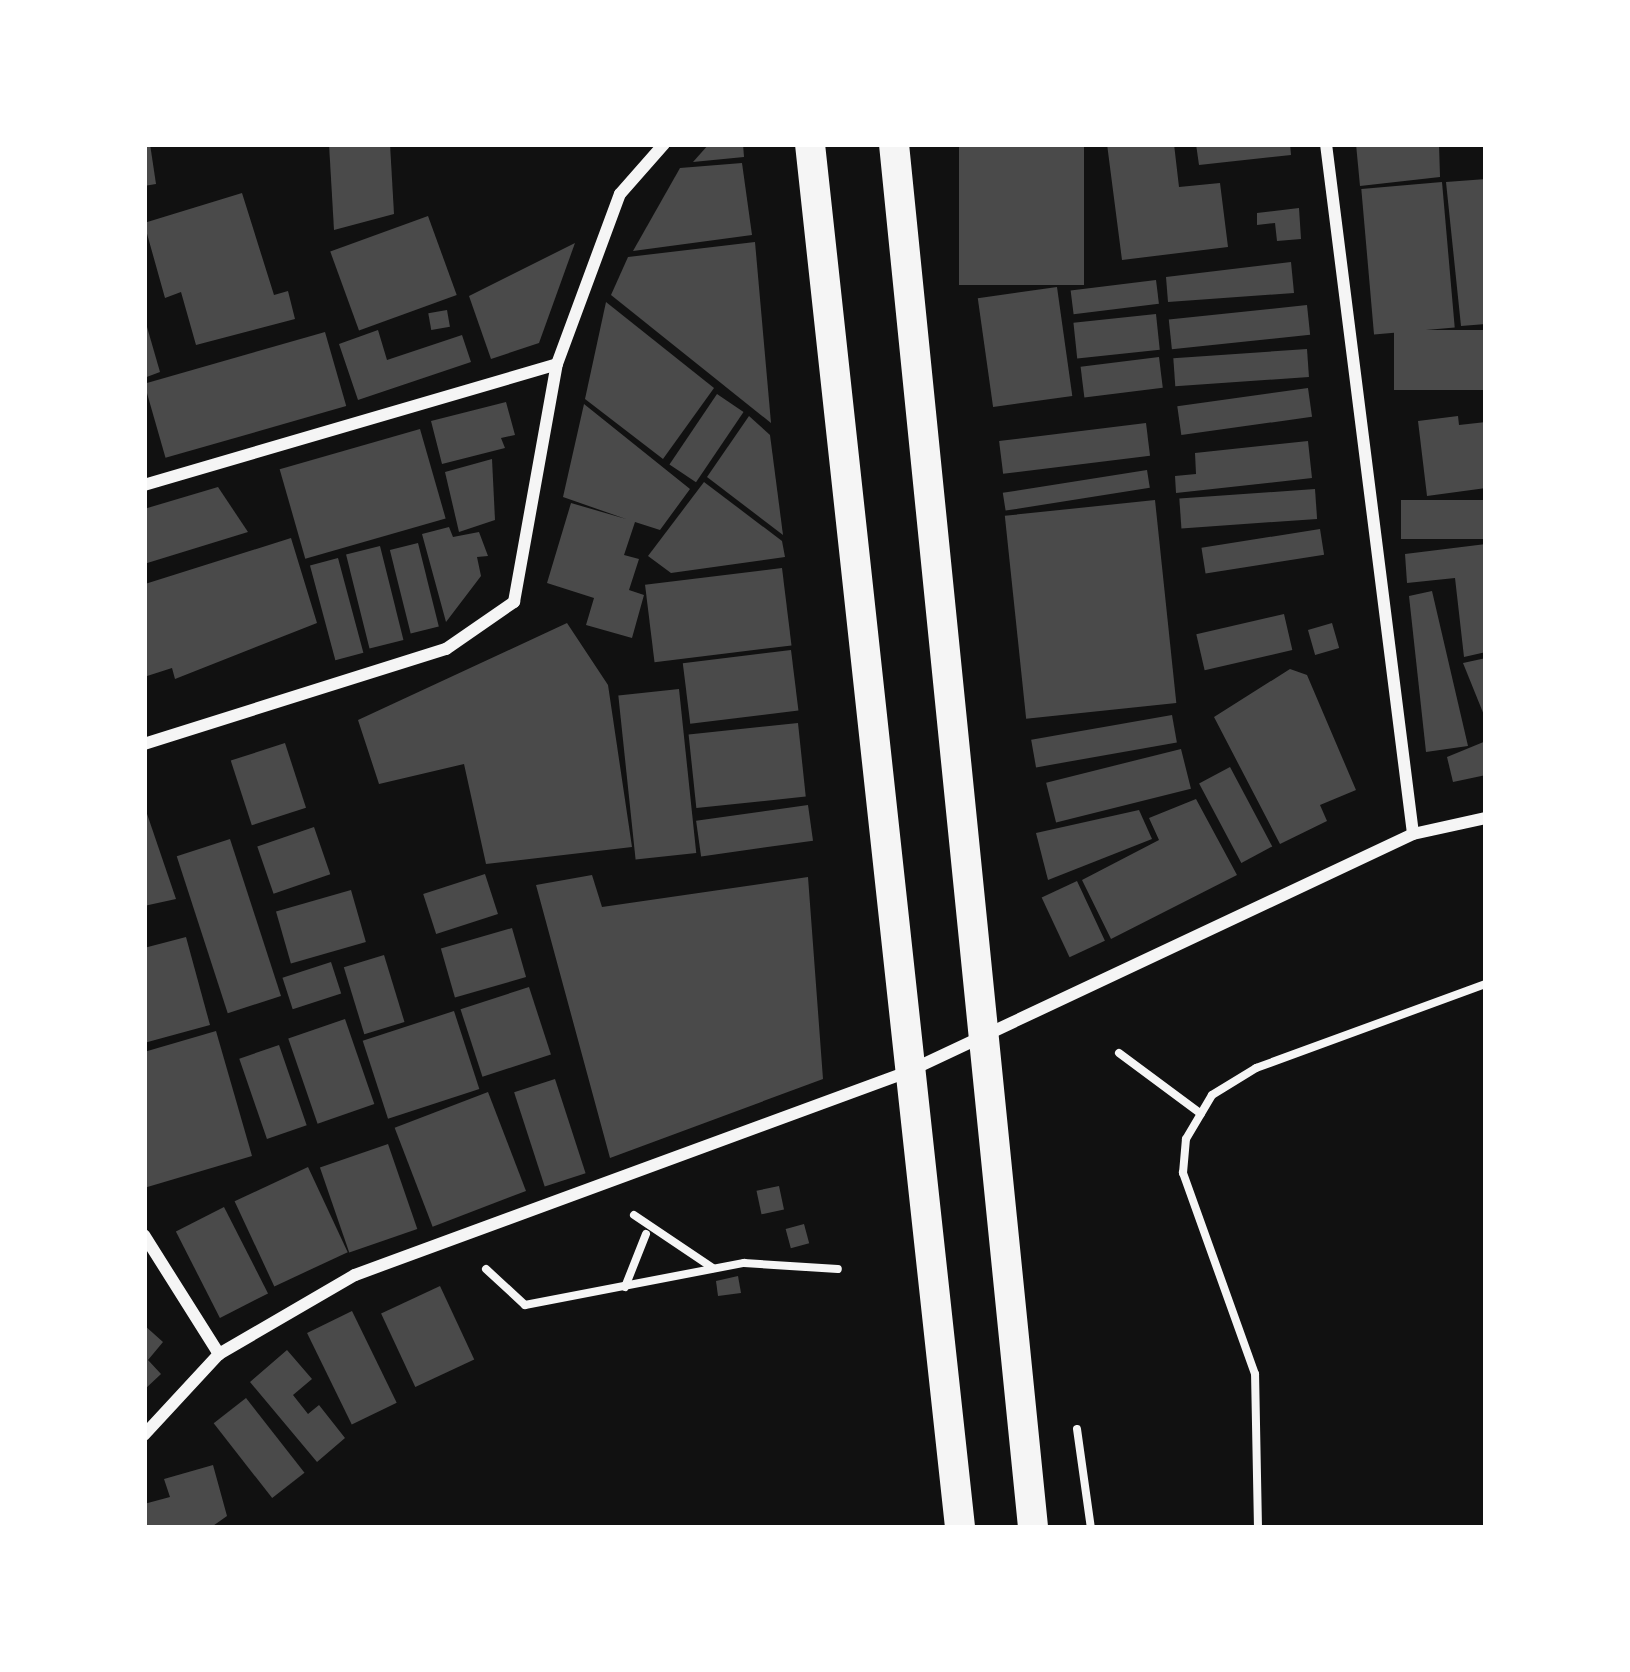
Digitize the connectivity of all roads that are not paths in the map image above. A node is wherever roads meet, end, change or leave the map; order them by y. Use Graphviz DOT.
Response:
graph roads {
  1 [pos="664,144"];
  2 [pos="810,144"];
  3 [pos="893,144"];
  4 [pos="1326,144"];
  5 [pos="557,364"];
  6 [pos="144,485"];
  7 [pos="144,744"];
  8 [pos="1486,818"];
  9 [pos="1413,834"];
  10 [pos="988,1035"];
  11 [pos="908,1072"];
  12 [pos="144,1235"];
  13 [pos="220,1354"];
  14 [pos="144,1435"];
  15 [pos="960,1528"];
  16 [pos="1033,1528"];
  1 -- 5 [label="street"];
  2 -- 11 [label="main road"];
  3 -- 10 [label="main road"];
  4 -- 9 [label="street"];
  5 -- 6 [label="street"];
  5 -- 7 [label="street"];
  8 -- 9 [label="street"];
  9 -- 10 [label="street"];
  10 -- 11 [label="street"];
  10 -- 16 [label="main road"];
  11 -- 13 [label="street"];
  11 -- 15 [label="main road"];
  12 -- 13 [label="street"];
  13 -- 14 [label="street"];
}
